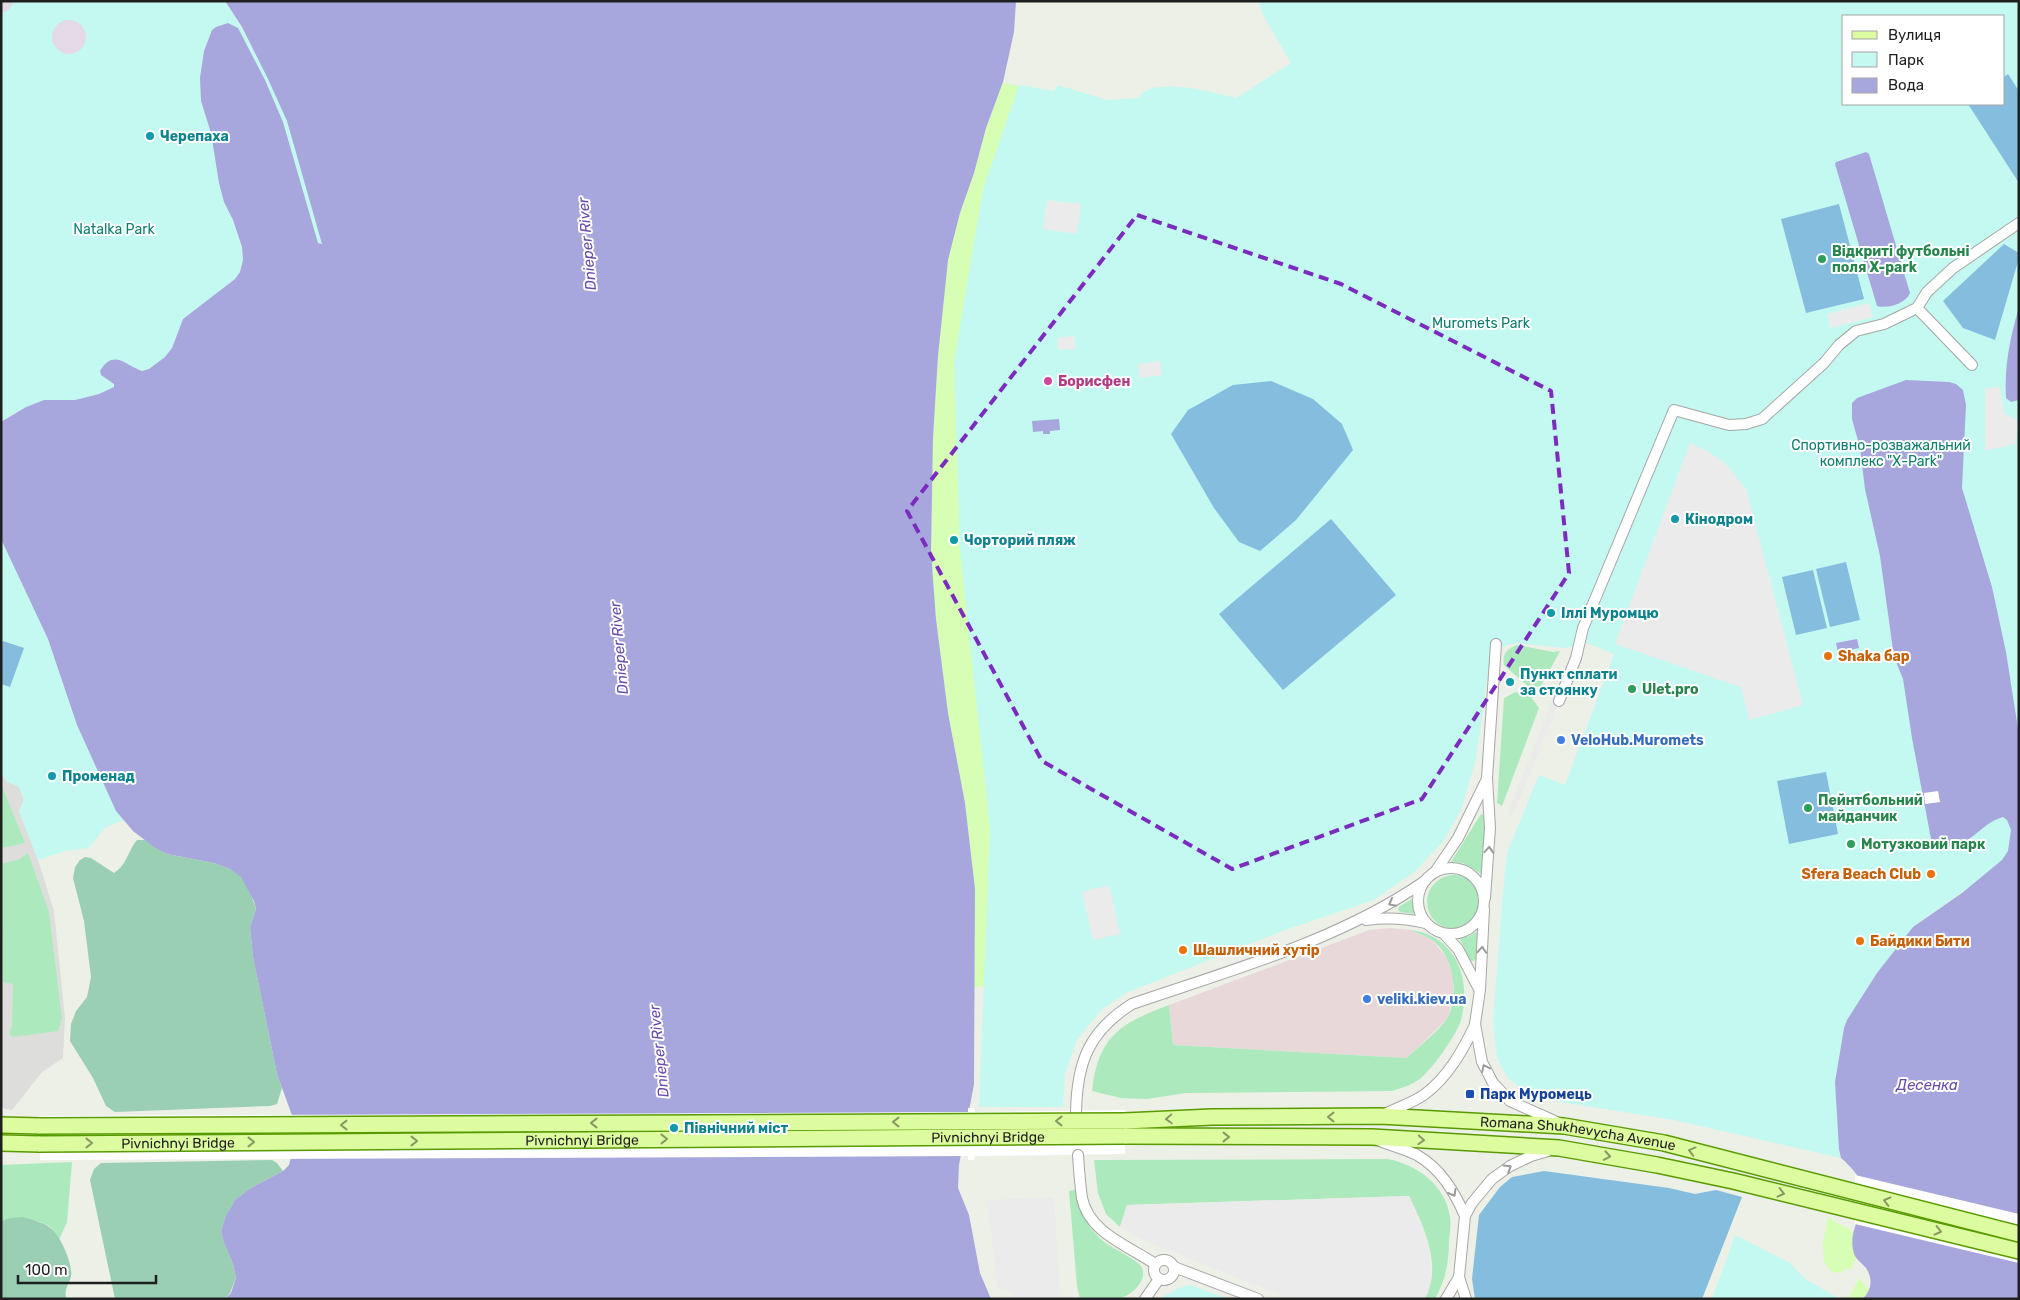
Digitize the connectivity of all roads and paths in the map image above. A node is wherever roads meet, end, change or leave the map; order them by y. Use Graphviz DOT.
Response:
graph roads {
  1 [pos="2019,223"];
  2 [pos="1917,308"];
  3 [pos="1972,365"];
  4 [pos="1496,644"];
  5 [pos="1559,701"];
  6 [pos="1487,778"];
  7 [pos="1435,872"];
  8 [pos="1425,881"];
  9 [pos="1484,904"];
  10 [pos="1358,922"];
  11 [pos="1426,923"];
  12 [pos="1444,934"];
  13 [pos="1480,990"];
  14 [pos="1475,1024"];
  15 [pos="1076,1112"];
  16 [pos="1380,1116"];
  17 [pos="1,1125"];
  18 [pos="1564,1126"];
  19 [pos="1125,1129"];
  20 [pos="1372,1137"];
  21 [pos="1,1143"];
  22 [pos="1559,1148"];
  23 [pos="1078,1156"];
  24 [pos="1464,1216"];
  25 [pos="2019,1234"];
  26 [pos="2019,1252"];
  27 [pos="1155,1264"];
  28 [pos="1174,1267"];
  29 [pos="1459,1277"];
  30 [pos="1159,1279"];
  31 [pos="1145,1299"];
  32 [pos="1258,1299"];
  33 [pos="1446,1299"];
  34 [pos="1466,1299"];
  1 -- 2 [label="street"];
  2 -- 3 [label="street"];
  2 -- 5 [label="street"];
  4 -- 6 [label="street"];
  6 -- 7 [label="street"];
  9 -- 6 [label="street, one-way"];
  7 -- 8 [label="street"];
  7 -- 9 [label="street"];
  8 -- 10 [label="street, one-way"];
  8 -- 11 [label="street"];
  9 -- 12 [label="street"];
  13 -- 9 [label="street, one-way"];
  10 -- 11 [label="street"];
  10 -- 15 [label="street"];
  11 -- 12 [label="street"];
  12 -- 13 [label="street"];
  13 -- 14 [label="street"];
  14 -- 16 [label="street"];
  18 -- 14 [label="street, one-way"];
  16 -- 18 [label="main road, Romana Shukhevycha Avenue"];
  16 -- 19 [label="main road, Romana Shukhevycha Avenue, one-way"];
  19 -- 17 [label="main road, Pivnichnyi Bridge, one-way, bridge"];
  25 -- 18 [label="main road, Romana Shukhevycha Avenue, one-way"];
  19 -- 20 [label="main road, Romana Shukhevycha Avenue, one-way"];
  21 -- 19 [label="main road, Pivnichnyi Bridge, one-way, bridge"];
  20 -- 22 [label="main road, Romana Shukhevycha Avenue, one-way"];
  20 -- 24 [label="street, one-way"];
  24 -- 22 [label="street, one-way"];
  22 -- 26 [label="main road, Romana Shukhevycha Avenue, one-way"];
  23 -- 27 [label="street"];
  24 -- 29 [label="street"];
  27 -- 28 [label="street"];
  27 -- 30 [label="street"];
  28 -- 30 [label="street"];
  28 -- 32 [label="street"];
  29 -- 33 [label="street"];
  29 -- 34 [label="street"];
  30 -- 31 [label="street"];
}
